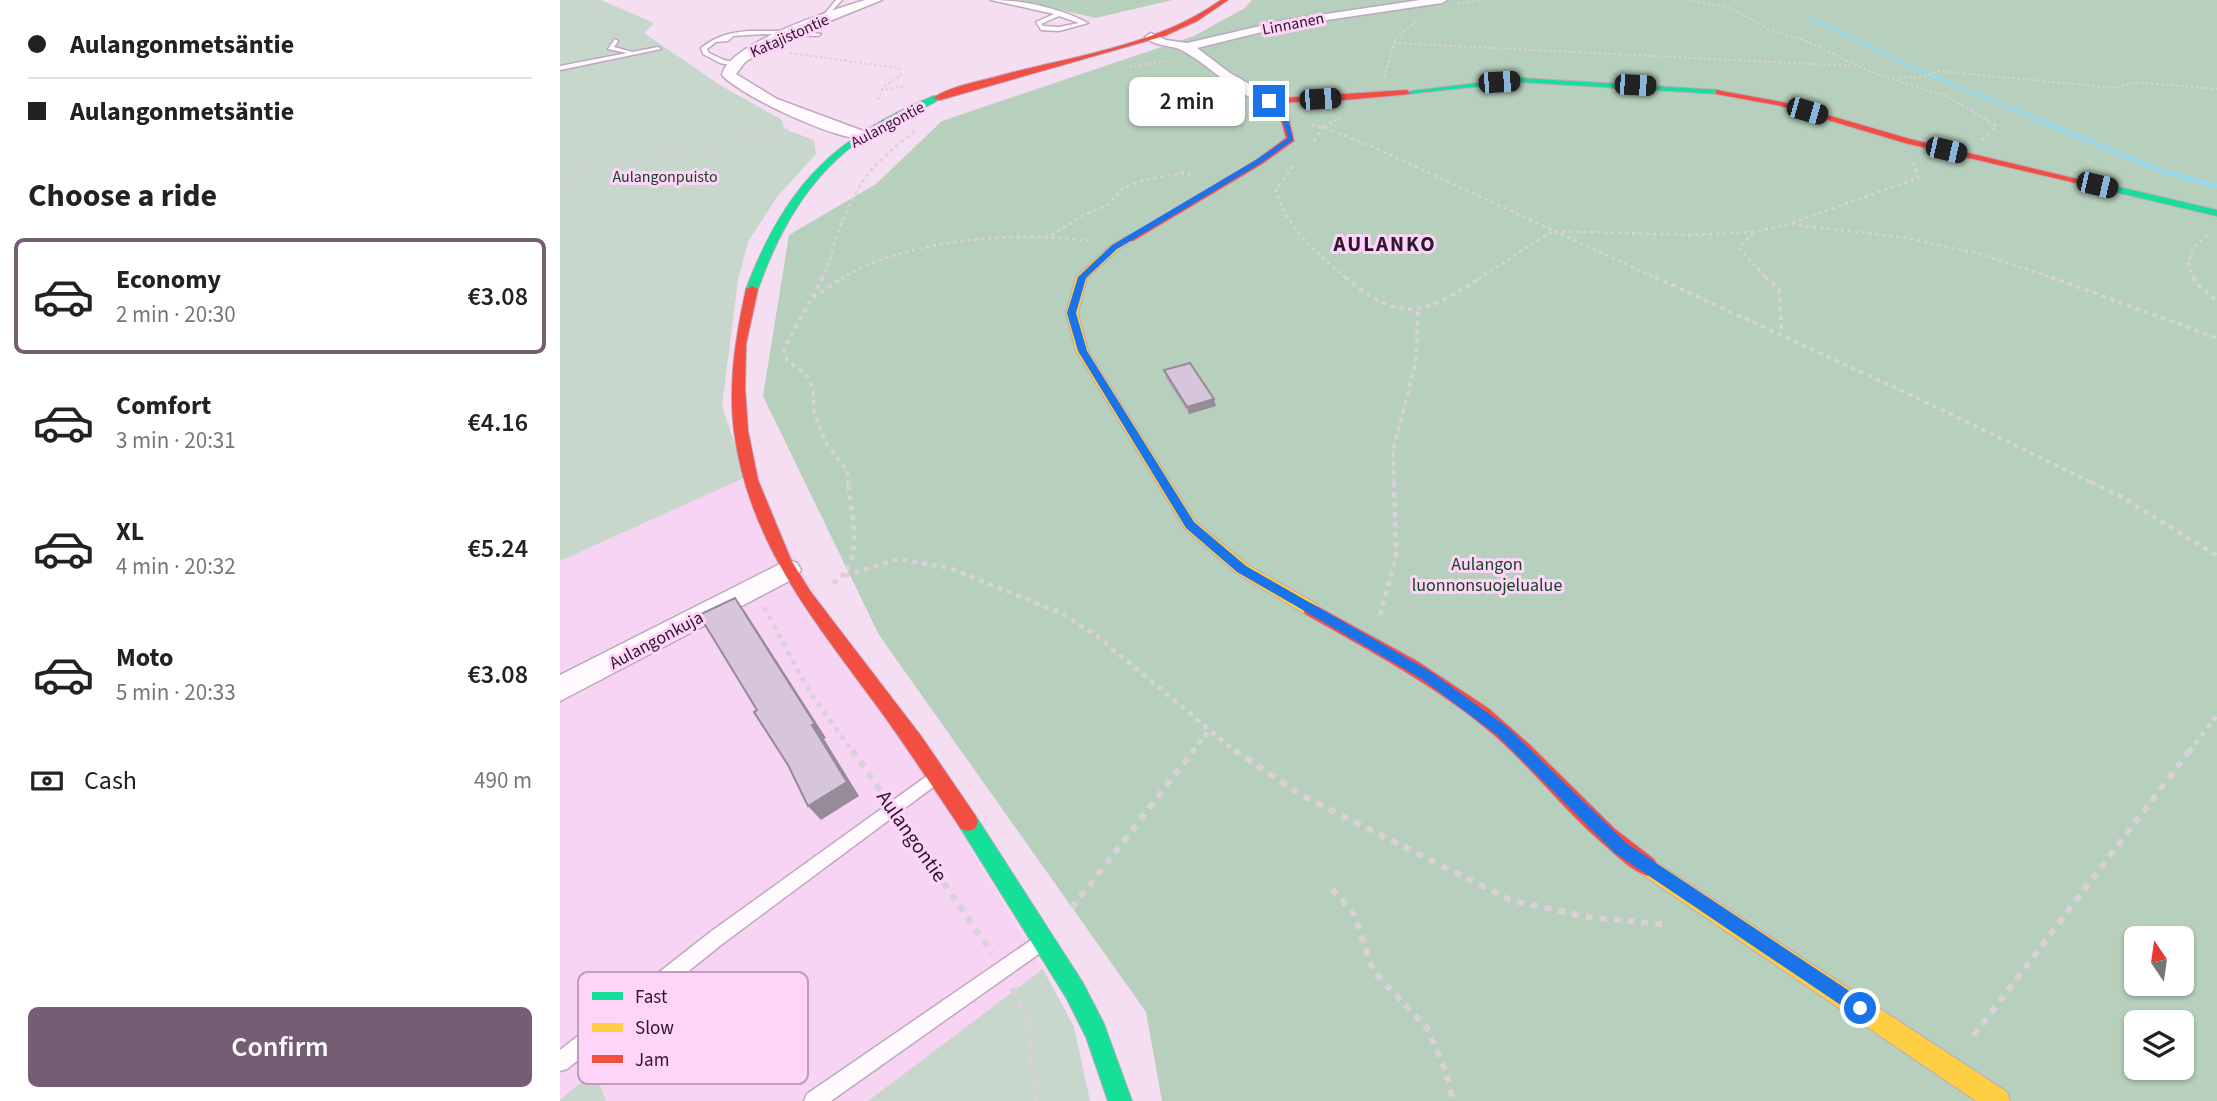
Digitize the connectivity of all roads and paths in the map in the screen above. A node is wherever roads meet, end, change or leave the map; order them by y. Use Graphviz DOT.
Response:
graph roads {
  1 [pos="839,0"];
  2 [pos="877,0"];
  3 [pos="994,0"];
  4 [pos="1480,0"];
  5 [pos="1688,0"];
  6 [pos="1224,1"];
  7 [pos="1446,3"];
  8 [pos="1059,14"];
  9 [pos="1421,18"];
  10 [pos="818,28"];
  11 [pos="796,32"];
  12 [pos="730,37"];
  13 [pos="1151,37"];
  14 [pos="615,41"];
  15 [pos="714,41"];
  16 [pos="1394,43"];
  17 [pos="1184,46"];
  18 [pos="757,48"];
  19 [pos="658,49"];
  20 [pos="632,53"];
  21 [pos="734,64"];
  22 [pos="1860,67"];
  23 [pos="560,68"];
  24 [pos="1888,77"];
  25 [pos="2217,89"];
  26 [pos="880,93"];
  27 [pos="1378,94"];
  28 [pos="1269,101"];
  29 [pos="821,121"];
  30 [pos="1286,121"];
  31 [pos="1323,127"];
  32 [pos="917,130"];
  33 [pos="861,135"];
  34 [pos="1312,144"];
  35 [pos="1946,150"];
  36 [pos="1297,161"];
  37 [pos="560,178"];
  38 [pos="1223,182"];
  39 [pos="2217,213"];
  40 [pos="1789,224"];
  41 [pos="2217,228"];
  42 [pos="1553,231"];
  43 [pos="1754,232"];
  44 [pos="1050,236"];
  45 [pos="1115,247"];
  46 [pos="812,298"];
  47 [pos="2217,301"];
  48 [pos="1418,310"];
  49 [pos="1782,335"];
  50 [pos="2217,338"];
  51 [pos="2217,556"];
  52 [pos="788,570"];
  53 [pos="845,576"];
  54 [pos="807,598"];
  55 [pos="1373,645"];
  56 [pos="560,689"];
  57 [pos="2217,715"];
  58 [pos="1210,729"];
  59 [pos="937,775"];
  60 [pos="892,807"];
  61 [pos="1332,889"];
  62 [pos="1078,899"];
  63 [pos="1704,903"];
  64 [pos="1044,941"];
  65 [pos="1003,968"];
  66 [pos="673,972"];
  67 [pos="578,1048"];
  68 [pos="560,1062"];
  69 [pos="1949,1068"];
  70 [pos="814,1101"];
  71 [pos="1037,1101"];
  72 [pos="1120,1101"];
  73 [pos="1453,1101"];
  74 [pos="1998,1101"];
  1 -- 10 [label="lane"];
  2 -- 10 [label="street, Katajistontie"];
  3 -- 8 [label="lane"];
  4 -- 7 [label="path"];
  5 -- 22 [label="path"];
  6 -- 13 [label="street, Aulangontie"];
  7 -- 17 [label="street, Linnanen"];
  8 -- 8 [label="lane"];
  9 -- 16 [label="path"];
  10 -- 11 [label="street, Katajistontie"];
  11 -- 12 [label="lane"];
  11 -- 18 [label="street, Katajistontie"];
  12 -- 15 [label="lane"];
  13 -- 17 [label="street"];
  13 -- 33 [label="street, Aulangontie"];
  14 -- 20 [label="lane"];
  15 -- 21 [label="lane"];
  16 -- 22 [label="path"];
  16 -- 27 [label="path"];
  17 -- 28 [label="street"];
  18 -- 21 [label="street, Katajistontie"];
  18 -- 26 [label="path"];
  19 -- 20 [label="lane"];
  20 -- 23 [label="lane"];
  21 -- 29 [label="street, Katajistontie"];
  22 -- 24 [label="path"];
  24 -- 25 [label="path"];
  24 -- 35 [label="path"];
  27 -- 28 [label="street"];
  27 -- 31 [label="path"];
  27 -- 35 [label="street"];
  28 -- 30 [label="street"];
  29 -- 33 [label="street, Katajistontie"];
  29 -- 37 [label="path"];
  30 -- 31 [label="path"];
  30 -- 38 [label="street"];
  31 -- 34 [label="path"];
  31 -- 42 [label="path"];
  32 -- 46 [label="path, Aulangontie"];
  33 -- 52 [label="street, Aulangontie"];
  35 -- 39 [label="street"];
  35 -- 40 [label="path"];
  36 -- 48 [label="path"];
  38 -- 44 [label="path"];
  38 -- 45 [label="street"];
  40 -- 43 [label="path"];
  40 -- 50 [label="path"];
  41 -- 47 [label="path"];
  42 -- 43 [label="path"];
  42 -- 48 [label="path"];
  42 -- 49 [label="path"];
  43 -- 49 [label="path"];
  44 -- 45 [label="path"];
  44 -- 46 [label="path"];
  45 -- 55 [label="street"];
  46 -- 53 [label="path, Aulangontie"];
  48 -- 55 [label="path"];
  49 -- 51 [label="path"];
  52 -- 54 [label="street, Aulangontie"];
  52 -- 56 [label="street, Aulangonkuja"];
  53 -- 54 [label="path, Aulangontie"];
  53 -- 58 [label="path"];
  54 -- 59 [label="street, Aulangontie"];
  54 -- 60 [label="path, Aulangontie"];
  55 -- 63 [label="street"];
  57 -- 69 [label="path"];
  58 -- 62 [label="path"];
  58 -- 63 [label="path"];
  59 -- 60 [label="lane"];
  59 -- 64 [label="street, Aulangontie"];
  60 -- 65 [label="path, Aulangontie"];
  60 -- 66 [label="lane"];
  61 -- 73 [label="path"];
  63 -- 69 [label="street"];
  64 -- 65 [label="lane"];
  64 -- 72 [label="street, Aulangontie"];
  65 -- 70 [label="lane"];
  65 -- 71 [label="path, Aulangontie"];
  67 -- 68 [label="lane"];
  69 -- 74 [label="street"];
}
